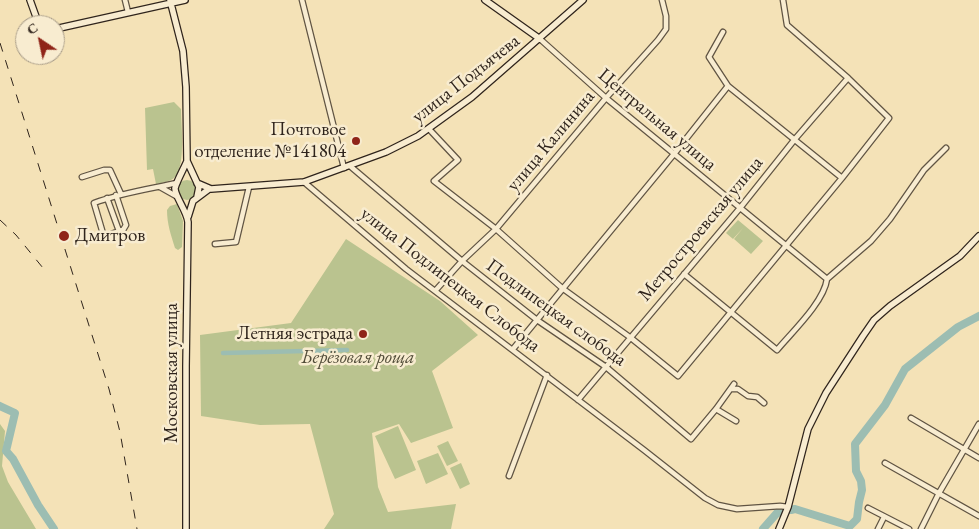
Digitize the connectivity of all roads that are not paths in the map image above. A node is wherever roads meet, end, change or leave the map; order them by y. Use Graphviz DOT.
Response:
graph roads {
  1 [pos="30,0"];
  2 [pos="125,0"];
  3 [pos="185,0"];
  4 [pos="302,0"];
  5 [pos="485,0"];
  6 [pos="583,0"];
  7 [pos="662,0"];
  8 [pos="783,0"];
  9 [pos="170,2"];
  10 [pos="128,12"];
  11 [pos="35,15"];
  12 [pos="65,27"];
  13 [pos="723,32"];
  14 [pos="540,39"];
  15 [pos="848,78"];
  16 [pos="728,86"];
  17 [pos="606,98"];
  18 [pos="429,129"];
  19 [pos="795,140"];
  20 [pos="946,148"];
  21 [pos="674,154"];
  22 [pos="187,162"];
  23 [pos="347,167"];
  24 [pos="82,177"];
  25 [pos="842,178"];
  26 [pos="178,182"];
  27 [pos="196,182"];
  28 [pos="304,182"];
  29 [pos="158,186"];
  30 [pos="249,187"];
  31 [pos="209,189"];
  32 [pos="118,194"];
  33 [pos="107,198"];
  34 [pos="178,198"];
  35 [pos="195,199"];
  36 [pos="740,208"];
  37 [pos="188,218"];
  38 [pos="496,229"];
  39 [pos="118,232"];
  40 [pos="979,236"];
  41 [pos="215,244"];
  42 [pos="785,245"];
  43 [pos="462,261"];
  44 [pos="684,274"];
  45 [pos="827,279"];
  46 [pos="562,288"];
  47 [pos="435,291"];
  48 [pos="731,313"];
  49 [pos="537,320"];
  50 [pos="631,338"];
  51 [pos="513,349"];
  52 [pos="606,367"];
  53 [pos="547,376"];
  54 [pos="734,384"];
  55 [pos="731,389"];
  56 [pos="578,400"];
  57 [pos="764,403"];
  58 [pos="716,409"];
  59 [pos="911,418"];
  60 [pos="736,420"];
  61 [pos="979,424"];
  62 [pos="963,450"];
  63 [pos="979,458"];
  64 [pos="885,463"];
  65 [pos="509,476"];
  66 [pos="939,493"];
  67 [pos="788,507"];
  68 [pos="868,508"];
  69 [pos="979,516"];
  70 [pos="884,517"];
  71 [pos="186,529"];
  72 [pos="779,529"];
  73 [pos="878,529"];
  74 [pos="909,529"];
  75 [pos="921,529"];
  1 -- 11 [label="main road"];
  2 -- 10 [label="street"];
  3 -- 9 [label="main road"];
  4 -- 23 [label="street"];
  5 -- 14 [label="main road"];
  6 -- 14 [label="main road, улица Подъячева"];
  7 -- 17 [label="street, улица Калинина"];
  8 -- 15 [label="street"];
  9 -- 10 [label="main road"];
  9 -- 22 [label="main road, Московская улица"];
  10 -- 12 [label="main road"];
  13 -- 16 [label="street"];
  14 -- 17 [label="street, Центральная улица"];
  14 -- 18 [label="main road, улица Подъячева"];
  15 -- 19 [label="street, Метростроевская улица"];
  15 -- 25 [label="street"];
  16 -- 19 [label="street"];
  16 -- 21 [label="street"];
  17 -- 21 [label="street, Центральная улица"];
  17 -- 38 [label="street, улица Калинина"];
  18 -- 23 [label="main road, улица Подъячева"];
  18 -- 38 [label="street"];
  19 -- 25 [label="street"];
  19 -- 36 [label="street, Метростроевская улица"];
  20 -- 45 [label="street"];
  21 -- 36 [label="street, Центральная улица"];
  21 -- 46 [label="street"];
  22 -- 26 [label="main road, Московская улица"];
  22 -- 27 [label="main road, Московская улица"];
  23 -- 28 [label="main road, улица Подъячева"];
  23 -- 43 [label="street, Подлипецкая слобода"];
  24 -- 32 [label="street"];
  25 -- 42 [label="street"];
  26 -- 27 [label="main road"];
  26 -- 29 [label="street"];
  26 -- 34 [label="main road, Московская улица"];
  27 -- 31 [label="main road, улица Подъячева"];
  27 -- 35 [label="main road, Московская улица"];
  28 -- 30 [label="main road, улица Подъячева"];
  28 -- 47 [label="street, улица Подлипецкая Слобода"];
  29 -- 32 [label="street"];
  29 -- 34 [label="street"];
  30 -- 31 [label="main road, улица Подъячева"];
  30 -- 41 [label="street"];
  31 -- 35 [label="main road, улица Подъячева"];
  32 -- 33 [label="street"];
  32 -- 39 [label="street"];
  33 -- 39 [label="street"];
  33 -- 39 [label="street"];
  34 -- 35 [label="main road"];
  34 -- 37 [label="main road, Московская улица"];
  35 -- 37 [label="main road, Московская улица"];
  36 -- 42 [label="street, Центральная улица"];
  36 -- 44 [label="street, Метростроевская улица"];
  37 -- 71 [label="main road, Московская улица"];
  38 -- 43 [label="street, улица Калинина"];
  38 -- 46 [label="street"];
  40 -- 67 [label="main road"];
  42 -- 45 [label="street, Центральная улица"];
  42 -- 48 [label="street"];
  43 -- 47 [label="street, улица Калинина"];
  43 -- 49 [label="street, Подлипецкая слобода"];
  44 -- 48 [label="street"];
  44 -- 50 [label="street, Метростроевская улица"];
  45 -- 48 [label="street"];
  46 -- 49 [label="street"];
  46 -- 50 [label="street"];
  47 -- 51 [label="street, улица Подлипецкая Слобода"];
  48 -- 50 [label="street"];
  49 -- 51 [label="street"];
  49 -- 52 [label="street, Подлипецкая слобода"];
  50 -- 52 [label="street, Метростроевская улица"];
  51 -- 53 [label="street, улица Подлипецкая Слобода"];
  52 -- 56 [label="street, Метростроевская улица"];
  52 -- 58 [label="street, Подлипецкая слобода"];
  53 -- 56 [label="street, улица Подлипецкая Слобода"];
  53 -- 65 [label="street"];
  54 -- 55 [label="street, Подлипецкая слобода"];
  55 -- 57 [label="street"];
  55 -- 58 [label="street, Подлипецкая слобода"];
  56 -- 67 [label="street, улица Подлипецкая Слобода"];
  58 -- 60 [label="street"];
  59 -- 62 [label="street"];
  61 -- 62 [label="street"];
  62 -- 63 [label="street"];
  62 -- 66 [label="street"];
  64 -- 66 [label="street"];
  66 -- 69 [label="street"];
  66 -- 75 [label="street"];
  67 -- 72 [label="main road"];
  68 -- 70 [label="street"];
  70 -- 73 [label="street"];
  70 -- 74 [label="street"];
}
